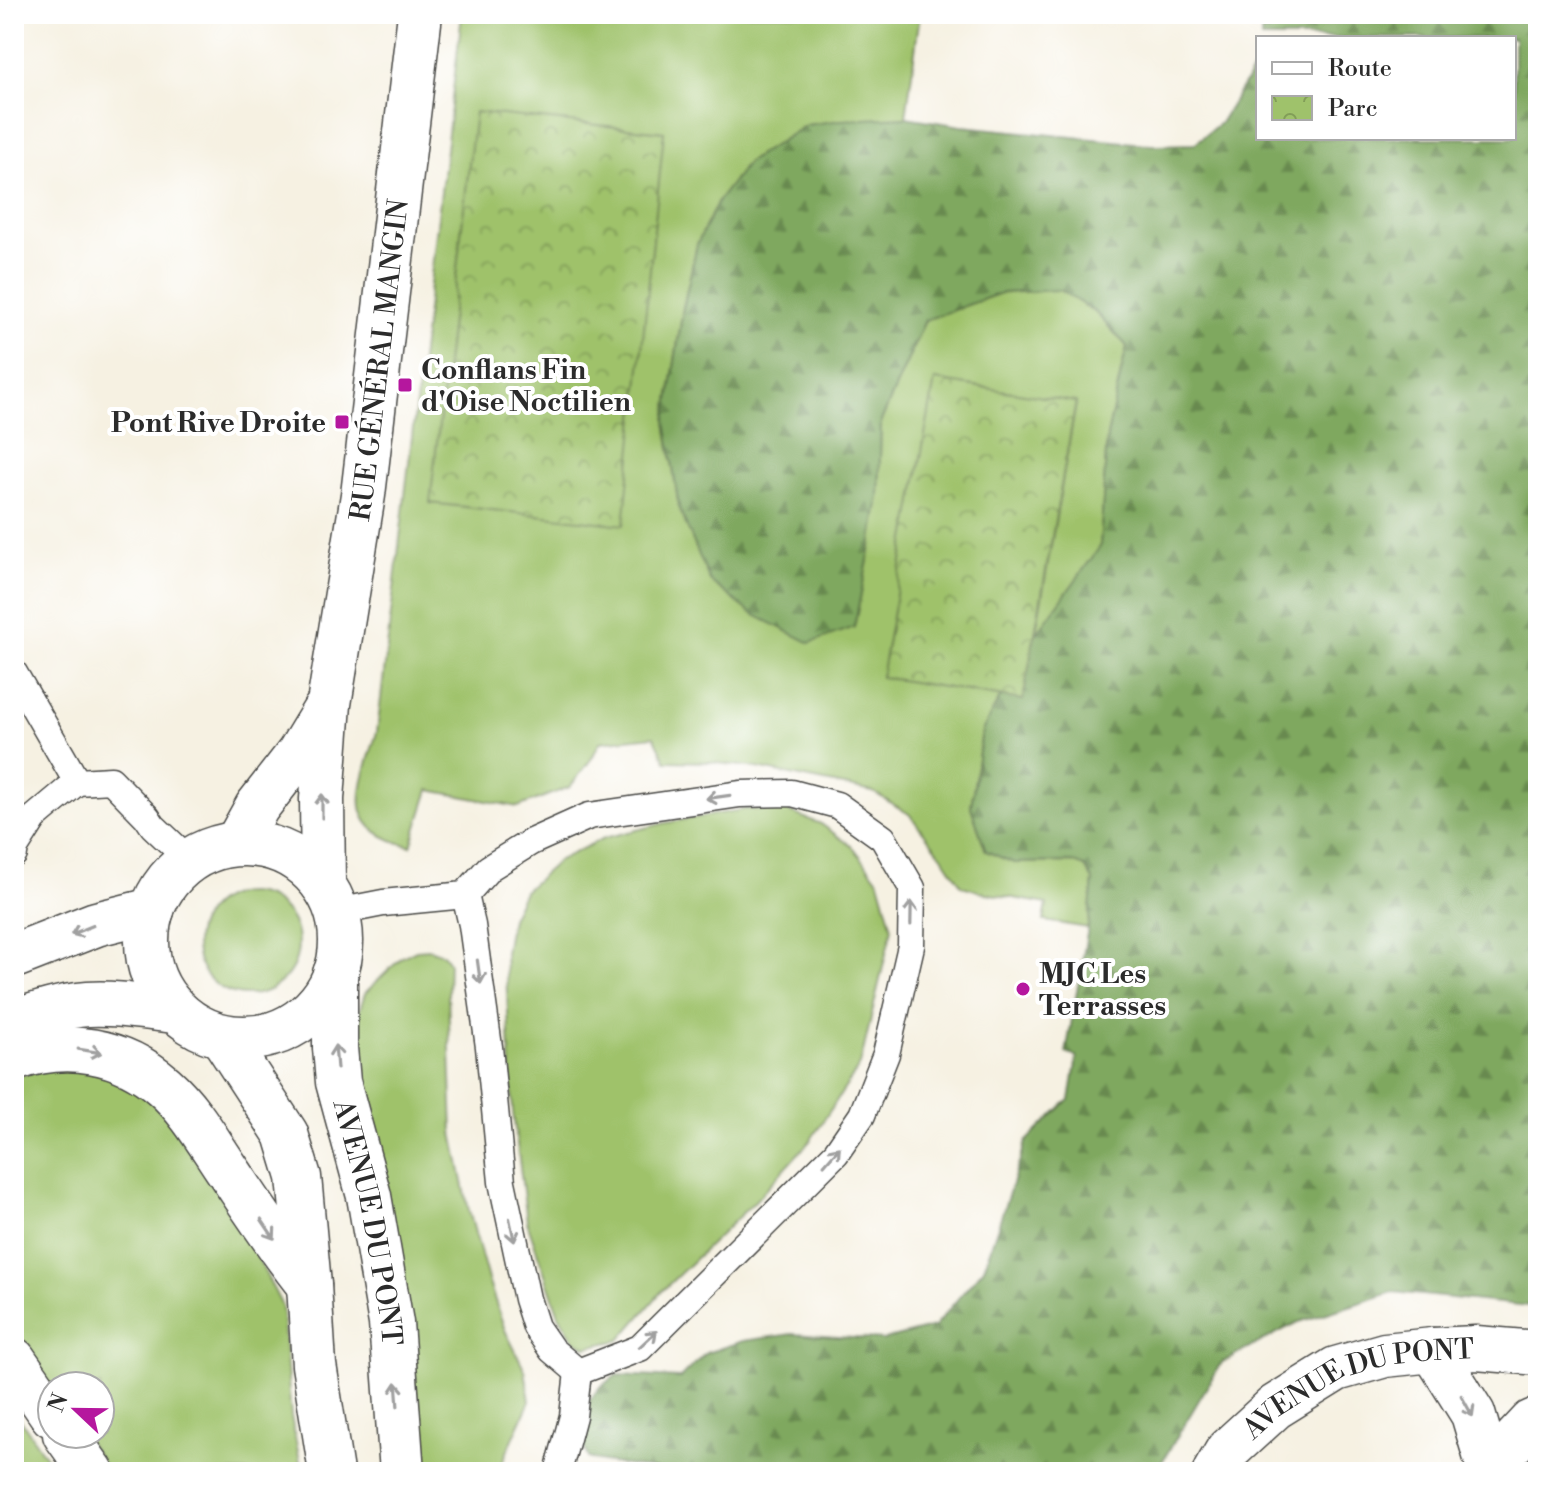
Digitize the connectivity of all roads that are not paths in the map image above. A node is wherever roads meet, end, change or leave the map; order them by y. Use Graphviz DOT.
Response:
graph roads {
  1 [pos="420,14"];
  2 [pos="14,673"];
  3 [pos="329,704"];
  4 [pos="77,782"];
  5 [pos="237,843"];
  6 [pos="14,854"];
  7 [pos="189,860"];
  8 [pos="465,895"];
  9 [pos="330,898"];
  10 [pos="152,910"];
  11 [pos="14,956"];
  12 [pos="335,974"];
  13 [pos="176,1011"];
  14 [pos="14,1022"];
  15 [pos="222,1036"];
  16 [pos="14,1059"];
  17 [pos="309,1285"];
  18 [pos="1433,1350"];
  19 [pos="1534,1355"];
  20 [pos="14,1360"];
  21 [pos="578,1372"];
  22 [pos="36,1392"];
  23 [pos="1538,1420"];
  24 [pos="76,1450"];
  25 [pos="1488,1470"];
  26 [pos="92,1472"];
  27 [pos="331,1472"];
  28 [pos="402,1472"];
  29 [pos="558,1472"];
  30 [pos="1215,1472"];
  1 -- 3 [label="main road, RUE GÉNÉRAL MANGIN"];
  2 -- 4 [label="lane"];
  3 -- 5 [label="main road, RUE GÉNÉRAL MANGIN"];
  9 -- 3 [label="main road, RUE GÉNÉRAL MANGIN, one-way"];
  4 -- 6 [label="lane"];
  4 -- 7 [label="lane"];
  5 -- 7 [label="main road"];
  5 -- 9 [label="main road"];
  7 -- 10 [label="main road"];
  8 -- 9 [label="lane"];
  8 -- 21 [label="lane, one-way"];
  21 -- 8 [label="lane, one-way"];
  9 -- 12 [label="main road"];
  10 -- 11 [label="main road, one-way"];
  10 -- 13 [label="main road"];
  12 -- 15 [label="main road"];
  28 -- 12 [label="main road, AVENUE DU PONT, one-way"];
  13 -- 14 [label="main road"];
  13 -- 15 [label="main road"];
  15 -- 17 [label="main road, AVENUE DU PONT"];
  16 -- 17 [label="main road, one-way"];
  17 -- 27 [label="main road, AVENUE DU PONT"];
  18 -- 19 [label="main road, AVENUE DU PONT"];
  18 -- 25 [label="main road, one-way"];
  18 -- 30 [label="main road, AVENUE DU PONT"];
  20 -- 22 [label="main road"];
  21 -- 29 [label="lane"];
  23 -- 25 [label="main road"];
  24 -- 26 [label="main road"];
}
